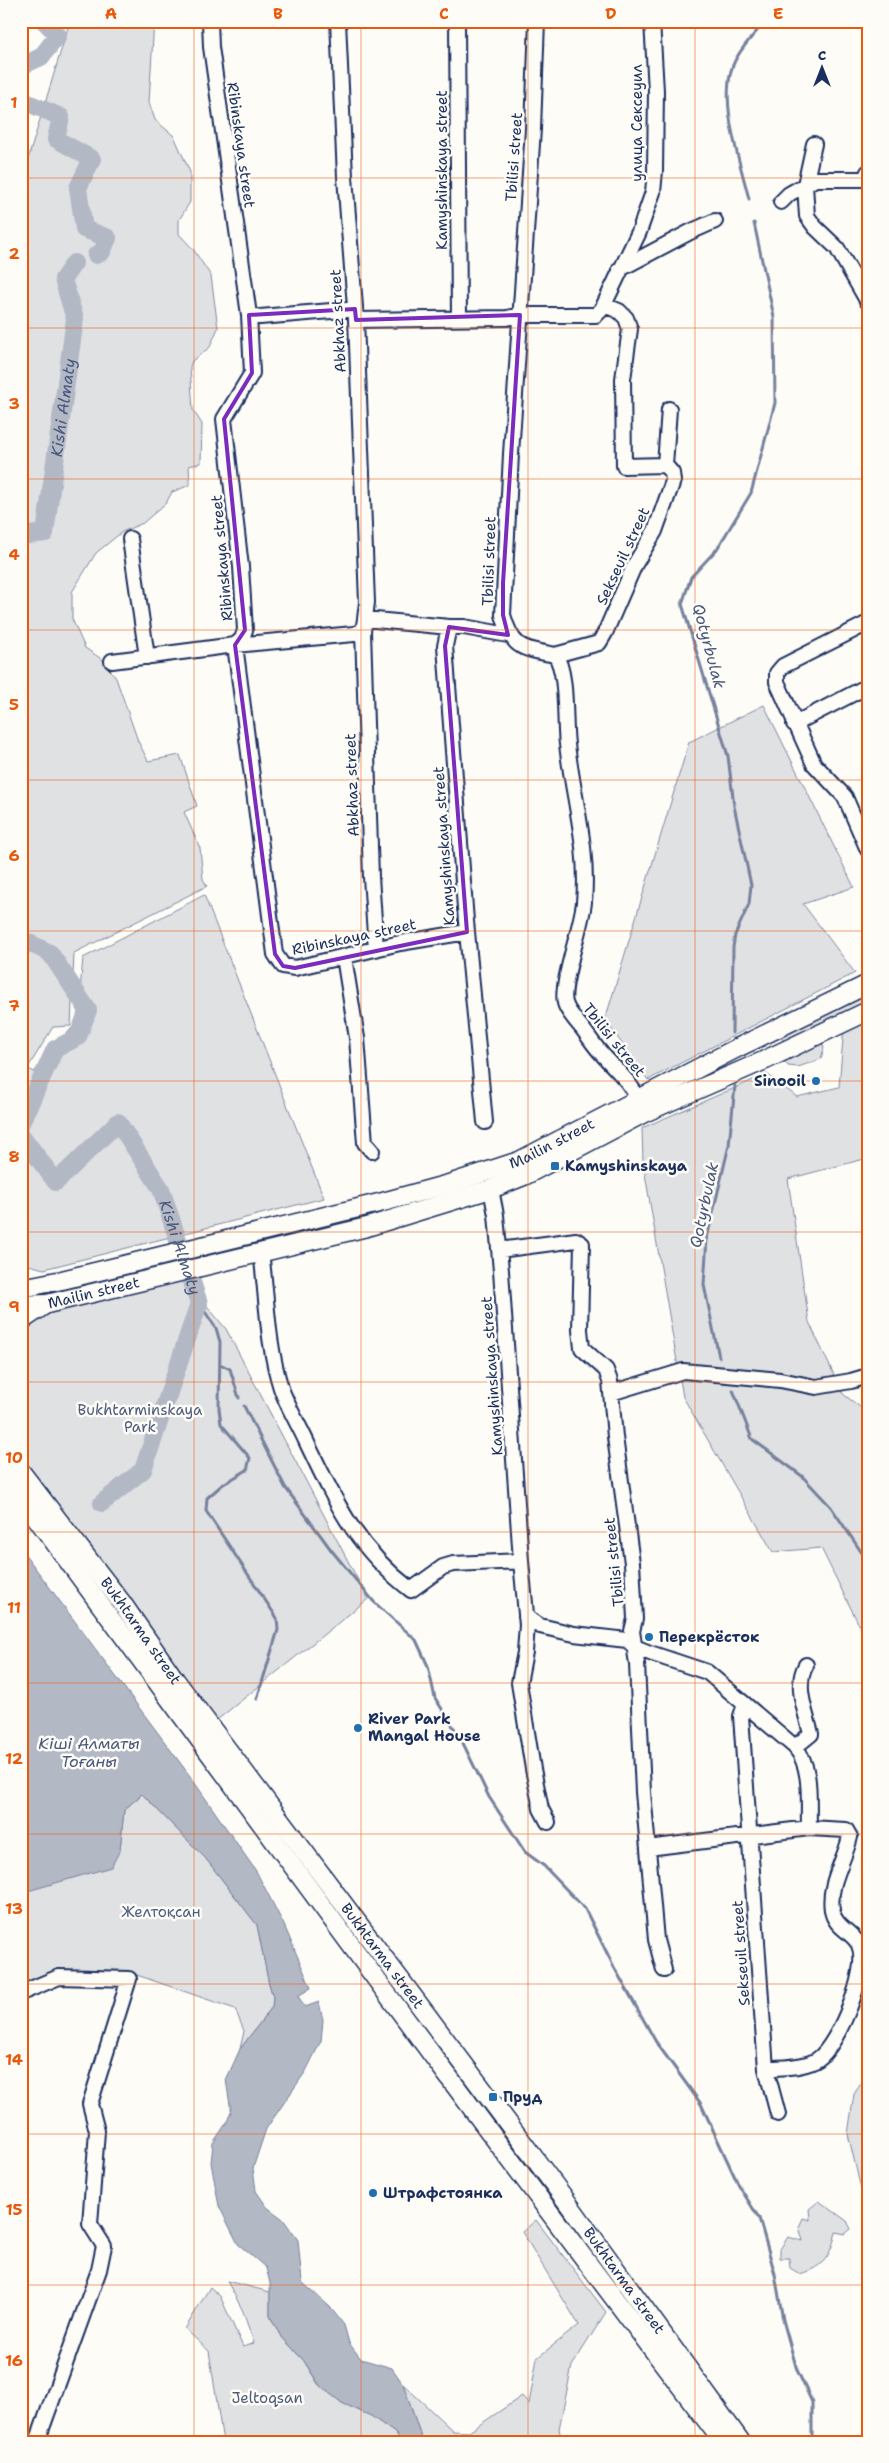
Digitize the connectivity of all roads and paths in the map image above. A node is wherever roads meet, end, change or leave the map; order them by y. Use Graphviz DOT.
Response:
graph roads {
  1 [pos="210,21"];
  2 [pos="338,21"];
  3 [pos="457,21"];
  4 [pos="537,21"];
  5 [pos="652,21"];
  6 [pos="814,144"];
  7 [pos="867,177"];
  8 [pos="805,185"];
  9 [pos="781,202"];
  10 [pos="715,221"];
  11 [pos="620,269"];
  12 [pos="868,302"];
  13 [pos="604,304"];
  14 [pos="356,314"];
  15 [pos="248,315"];
  16 [pos="520,316"];
  17 [pos="459,318"];
  18 [pos="669,409"];
  19 [pos="665,466"];
  20 [pos="130,539"];
  21 [pos="868,623"];
  22 [pos="364,625"];
  23 [pos="449,627"];
  24 [pos="508,635"];
  25 [pos="235,645"];
  26 [pos="555,655"];
  27 [pos="147,657"];
  28 [pos="112,661"];
  29 [pos="868,686"];
  30 [pos="794,724"];
  31 [pos="868,850"];
  32 [pos="467,932"];
  33 [pos="376,949"];
  34 [pos="344,957"];
  35 [pos="868,984"];
  36 [pos="868,1011"];
  37 [pos="774,1029"];
  38 [pos="789,1049"];
  39 [pos="638,1099"];
  40 [pos="485,1122"];
  41 [pos="372,1151"];
  42 [pos="491,1189"];
  43 [pos="499,1250"];
  44 [pos="261,1252"];
  45 [pos="21,1285"];
  46 [pos="47,1304"];
  47 [pos="21,1305"];
  48 [pos="21,1321"];
  49 [pos="868,1376"];
  50 [pos="611,1393"];
  51 [pos="21,1472"];
  52 [pos="21,1497"];
  53 [pos="521,1561"];
  54 [pos="526,1617"];
  55 [pos="635,1647"];
  56 [pos="806,1665"];
  57 [pos="745,1705"];
  58 [pos="795,1747"];
  59 [pos="548,1822"];
  60 [pos="809,1828"];
  61 [pos="749,1834"];
  62 [pos="648,1848"];
  63 [pos="664,1970"];
  64 [pos="21,1993"];
  65 [pos="766,2069"];
  66 [pos="778,2114"];
  67 [pos="562,2195"];
  68 [pos="546,2207"];
  69 [pos="37,2442"];
  70 [pos="723,2442"];
  71 [pos="741,2442"];
  1 -- 15 [label="street, Ribinskaya street"];
  2 -- 14 [label="street, Abkhaz street"];
  3 -- 17 [label="street, Kamyshinskaya street"];
  4 -- 16 [label="street, Tbilisi street"];
  5 -- 11 [label="street, улица Сексеуил"];
  6 -- 8 [label="street"];
  7 -- 8 [label="street"];
  8 -- 9 [label="street"];
  8 -- 12 [label="street"];
  10 -- 11 [label="street"];
  11 -- 13 [label="street, улица Сексеуил"];
  13 -- 16 [label="street"];
  13 -- 19 [label="street"];
  14 -- 15 [label="street"];
  14 -- 17 [label="street"];
  14 -- 22 [label="street, Abkhaz street"];
  15 -- 25 [label="street, Ribinskaya street"];
  16 -- 17 [label="street"];
  16 -- 24 [label="street, Tbilisi street"];
  18 -- 19 [label="street, Sekseuil street"];
  19 -- 26 [label="street, Sekseuil street"];
  20 -- 27 [label="street"];
  21 -- 30 [label="street"];
  22 -- 23 [label="street"];
  22 -- 25 [label="street"];
  22 -- 33 [label="street, Abkhaz street"];
  23 -- 24 [label="street"];
  23 -- 32 [label="street, Kamyshinskaya street"];
  24 -- 26 [label="street"];
  25 -- 27 [label="street"];
  25 -- 34 [label="street, Ribinskaya street"];
  26 -- 39 [label="street, Tbilisi street"];
  27 -- 28 [label="street"];
  29 -- 30 [label="street"];
  30 -- 31 [label="street"];
  32 -- 33 [label="street, Ribinskaya street"];
  32 -- 40 [label="street, Kamyshinskaya street"];
  33 -- 34 [label="street, Ribinskaya street"];
  34 -- 41 [label="street"];
  35 -- 37 [label="main road, Mailin street"];
  36 -- 38 [label="main road, Mailin street"];
  37 -- 38 [label="main road"];
  37 -- 39 [label="main road, Mailin street"];
  38 -- 42 [label="main road, Mailin street"];
  39 -- 45 [label="main road, Mailin street"];
  42 -- 43 [label="street, Kamyshinskaya street"];
  42 -- 44 [label="main road, Mailin street"];
  43 -- 50 [label="street, Tbilisi street"];
  43 -- 53 [label="street, Kamyshinskaya street"];
  44 -- 46 [label="main road, Mailin street"];
  44 -- 53 [label="street"];
  46 -- 47 [label="main road, Mailin street"];
  46 -- 48 [label="main road"];
  49 -- 50 [label="street"];
  50 -- 55 [label="street, Tbilisi street"];
  51 -- 67 [label="main road, Bukhtarma street"];
  52 -- 68 [label="main road, Bukhtarma street"];
  53 -- 54 [label="street, Kamyshinskaya street"];
  54 -- 55 [label="street"];
  54 -- 59 [label="street, Kamyshinskaya street"];
  55 -- 57 [label="street"];
  55 -- 62 [label="street, Tbilisi street"];
  56 -- 58 [label="street"];
  57 -- 58 [label="street"];
  57 -- 61 [label="street, Sekseuil street"];
  58 -- 60 [label="street"];
  60 -- 61 [label="street"];
  60 -- 65 [label="street"];
  61 -- 62 [label="street"];
  61 -- 65 [label="street, Sekseuil street"];
  62 -- 63 [label="street, Tbilisi street"];
  64 -- 69 [label="street"];
  65 -- 66 [label="street, Sekseuil street"];
  67 -- 68 [label="main road"];
  67 -- 71 [label="main road, Bukhtarma street"];
  68 -- 70 [label="main road, Bukhtarma street"];
}
